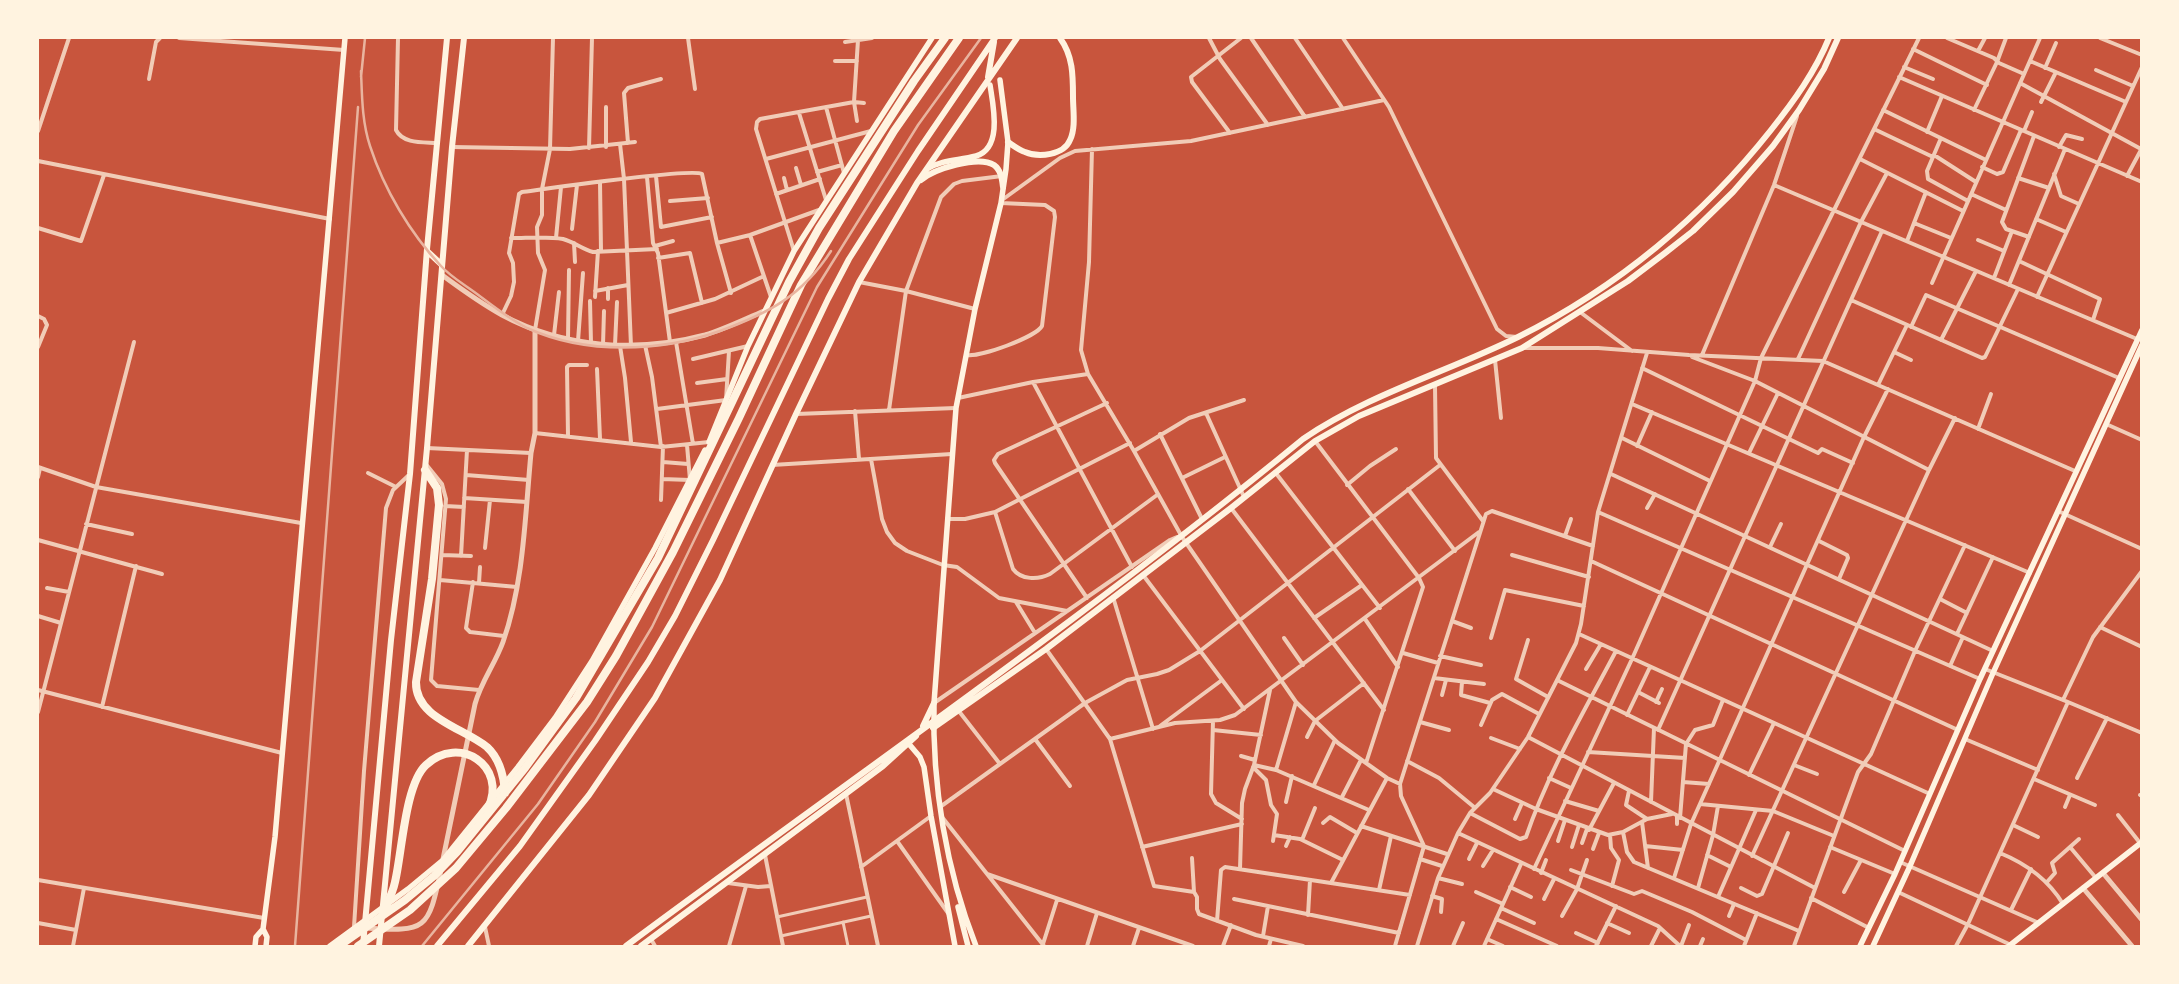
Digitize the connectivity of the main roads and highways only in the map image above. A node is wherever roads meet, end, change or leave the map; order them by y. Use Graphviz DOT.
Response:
graph roads {
  1 [pos="345,38"];
  2 [pos="448,38"];
  3 [pos="464,38"];
  4 [pos="932,38"];
  5 [pos="945,38"];
  6 [pos="959,38"];
  7 [pos="995,38"];
  8 [pos="1017,38"];
  9 [pos="1060,38"];
  10 [pos="1829,38"];
  11 [pos="1838,38"];
  12 [pos="988,78"];
  13 [pos="1000,80"];
  14 [pos="990,85"];
  15 [pos="1008,142"];
  16 [pos="926,170"];
  17 [pos="1003,176"];
  18 [pos="917,183"];
  19 [pos="1003,187"];
  20 [pos="427,251"];
  21 [pos="442,266"];
  22 [pos="2142,330"];
  23 [pos="2142,345"];
  24 [pos="425,466"];
  25 [pos="1184,540"];
  26 [pos="934,703"];
  27 [pos="934,728"];
  28 [pos="908,744"];
  29 [pos="506,808"];
  30 [pos="484,818"];
  31 [pos="2141,843"];
  32 [pos="955,886"];
  33 [pos="384,911"];
  34 [pos="263,928"];
  35 [pos="255,946"];
  36 [pos="266,946"];
  37 [pos="330,946"];
  38 [pos="339,946"];
  39 [pos="358,946"];
  40 [pos="362,946"];
  41 [pos="379,946"];
  42 [pos="438,946"];
  43 [pos="468,946"];
  44 [pos="626,946"];
  45 [pos="641,946"];
  46 [pos="955,946"];
  47 [pos="968,946"];
  48 [pos="976,946"];
  49 [pos="1860,946"];
  50 [pos="1873,946"];
  51 [pos="2010,946"];
  1 -- 34 [label="main road"];
  2 -- 20 [label="main road"];
  3 -- 21 [label="main road"];
  4 -- 37 [label="main road"];
  5 -- 30 [label="highway"];
  6 -- 29 [label="highway"];
  7 -- 12 [label="main road"];
  7 -- 42 [label="main road"];
  8 -- 12 [label="main road"];
  9 -- 15 [label="main road"];
  10 -- 25 [label="main road"];
  11 -- 25 [label="main road"];
  12 -- 16 [label="main road"];
  13 -- 15 [label="main road"];
  14 -- 16 [label="main road"];
  15 -- 17 [label="main road"];
  16 -- 18 [label="main road"];
  17 -- 18 [label="main road"];
  17 -- 19 [label="main road"];
  18 -- 43 [label="main road"];
  19 -- 26 [label="main road"];
  20 -- 21 [label="main road"];
  20 -- 40 [label="main road"];
  21 -- 24 [label="main road"];
  22 -- 49 [label="main road"];
  23 -- 50 [label="main road"];
  24 -- 29 [label="highway"];
  24 -- 33 [label="main road"];
  25 -- 27 [label="main road"];
  25 -- 44 [label="main road"];
  26 -- 27 [label="main road"];
  26 -- 28 [label="main road"];
  27 -- 32 [label="main road"];
  28 -- 45 [label="main road"];
  28 -- 46 [label="main road"];
  29 -- 39 [label="highway"];
  30 -- 33 [label="highway"];
  30 -- 38 [label="highway"];
  31 -- 51 [label="main road"];
  32 -- 47 [label="main road"];
  32 -- 48 [label="main road"];
  33 -- 41 [label="main road"];
  34 -- 35 [label="main road"];
  34 -- 36 [label="main road"];
}
